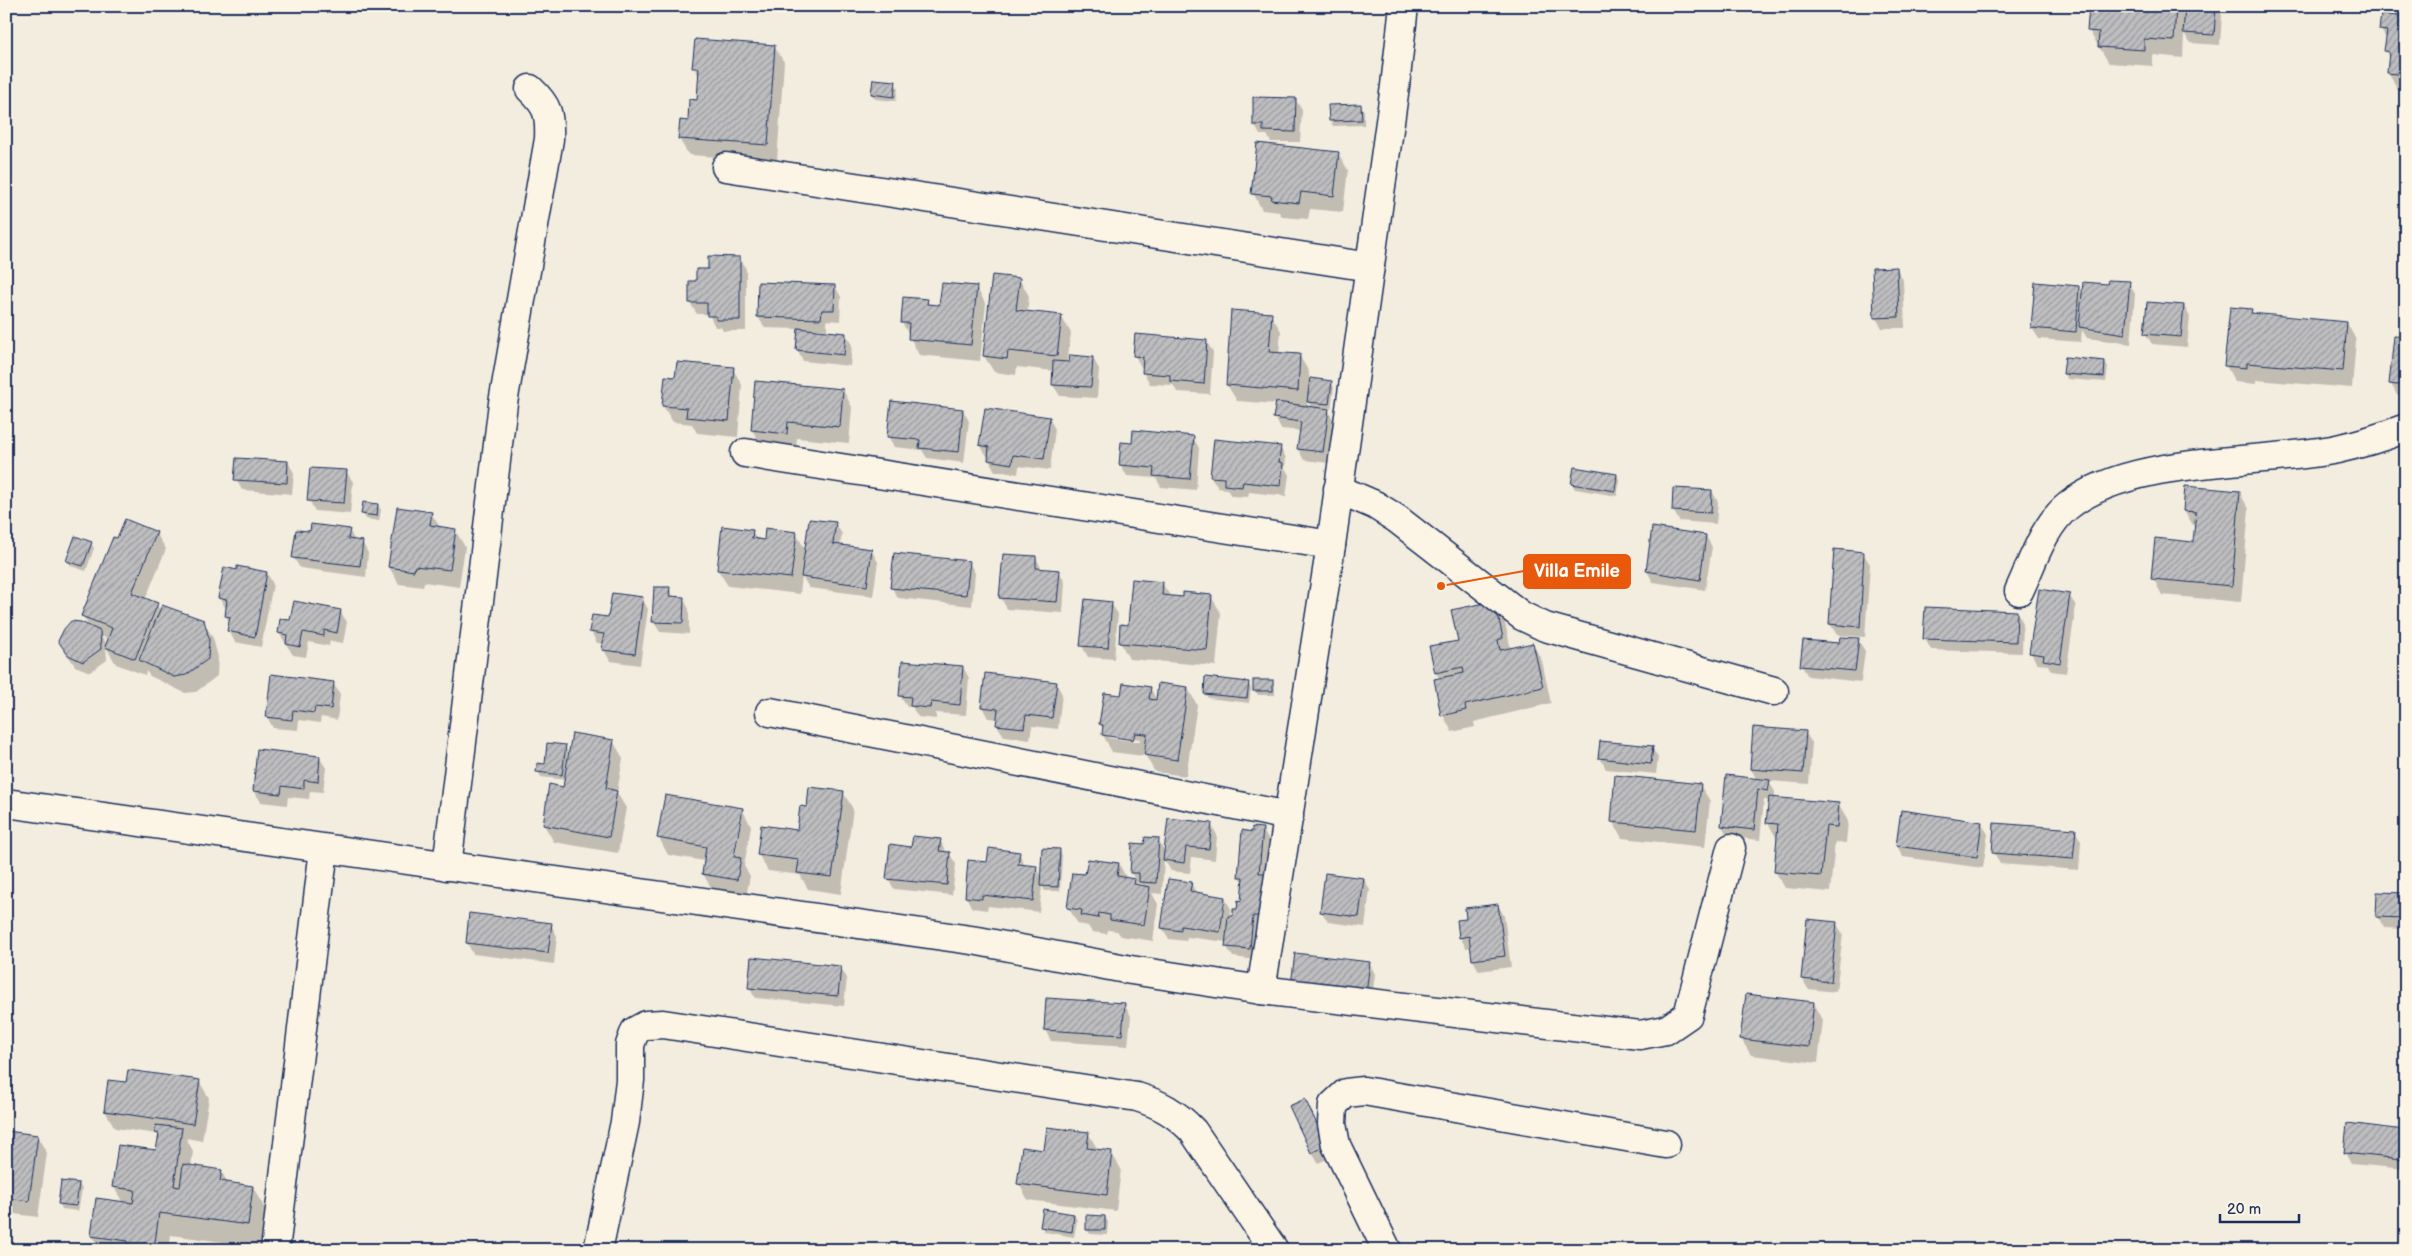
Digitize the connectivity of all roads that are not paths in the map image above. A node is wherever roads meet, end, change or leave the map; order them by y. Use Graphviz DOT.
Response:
graph roads {
  1 [pos="1404,6"];
  2 [pos="530,89"];
  3 [pos="726,167"];
  4 [pos="1370,267"];
  5 [pos="2406,428"];
  6 [pos="745,453"];
  7 [pos="1338,489"];
  8 [pos="1331,545"];
  9 [pos="2019,592"];
  10 [pos="1774,691"];
  11 [pos="770,712"];
  12 [pos="6,803"];
  13 [pos="1289,816"];
  14 [pos="1731,848"];
  15 [pos="324,849"];
  16 [pos="447,866"];
  17 [pos="1262,990"];
  18 [pos="1666,1144"];
  19 [pos="275,1250"];
  20 [pos="598,1250"];
  21 [pos="1274,1250"];
  22 [pos="1387,1250"];
  1 -- 4 [label="street"];
  2 -- 16 [label="street"];
  3 -- 4 [label="street"];
  4 -- 7 [label="street"];
  5 -- 9 [label="street"];
  6 -- 8 [label="street"];
  7 -- 8 [label="street"];
  7 -- 10 [label="street"];
  8 -- 13 [label="street"];
  11 -- 13 [label="street"];
  12 -- 15 [label="street"];
  13 -- 17 [label="street"];
  14 -- 17 [label="street"];
  15 -- 16 [label="street"];
  15 -- 19 [label="street"];
  16 -- 17 [label="street"];
  18 -- 22 [label="street"];
  20 -- 21 [label="street"];
}
